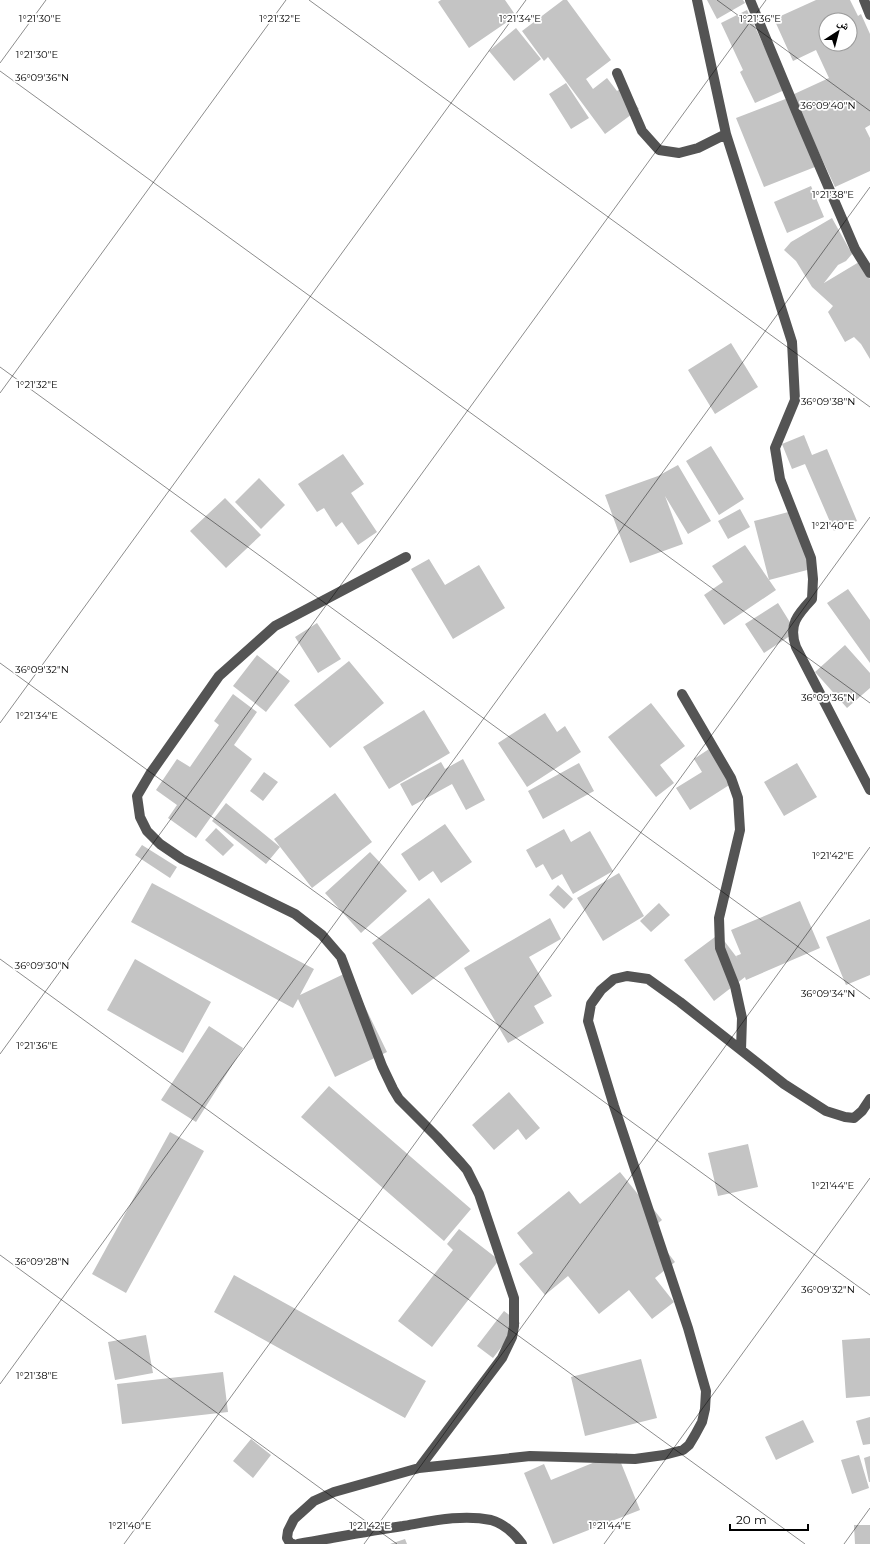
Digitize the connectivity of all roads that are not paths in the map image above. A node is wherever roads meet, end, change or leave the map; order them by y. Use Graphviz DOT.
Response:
graph roads {
  1 [pos="697,0"];
  2 [pos="750,0"];
  3 [pos="864,0"];
  4 [pos="870,15"];
  5 [pos="617,73"];
  6 [pos="726,134"];
  7 [pos="870,273"];
  8 [pos="406,557"];
  9 [pos="682,694"];
  10 [pos="870,790"];
  11 [pos="741,1050"];
  12 [pos="870,1099"];
  13 [pos="419,1468"];
  14 [pos="293,1544"];
  15 [pos="298,1544"];
  16 [pos="522,1544"];
  1 -- 6 [label="street"];
  2 -- 7 [label="street"];
  3 -- 4 [label="street"];
  5 -- 6 [label="street"];
  6 -- 10 [label="street"];
  8 -- 13 [label="street"];
  9 -- 11 [label="street"];
  11 -- 12 [label="street"];
  11 -- 13 [label="street"];
  13 -- 14 [label="street"];
  15 -- 16 [label="street"];
}
